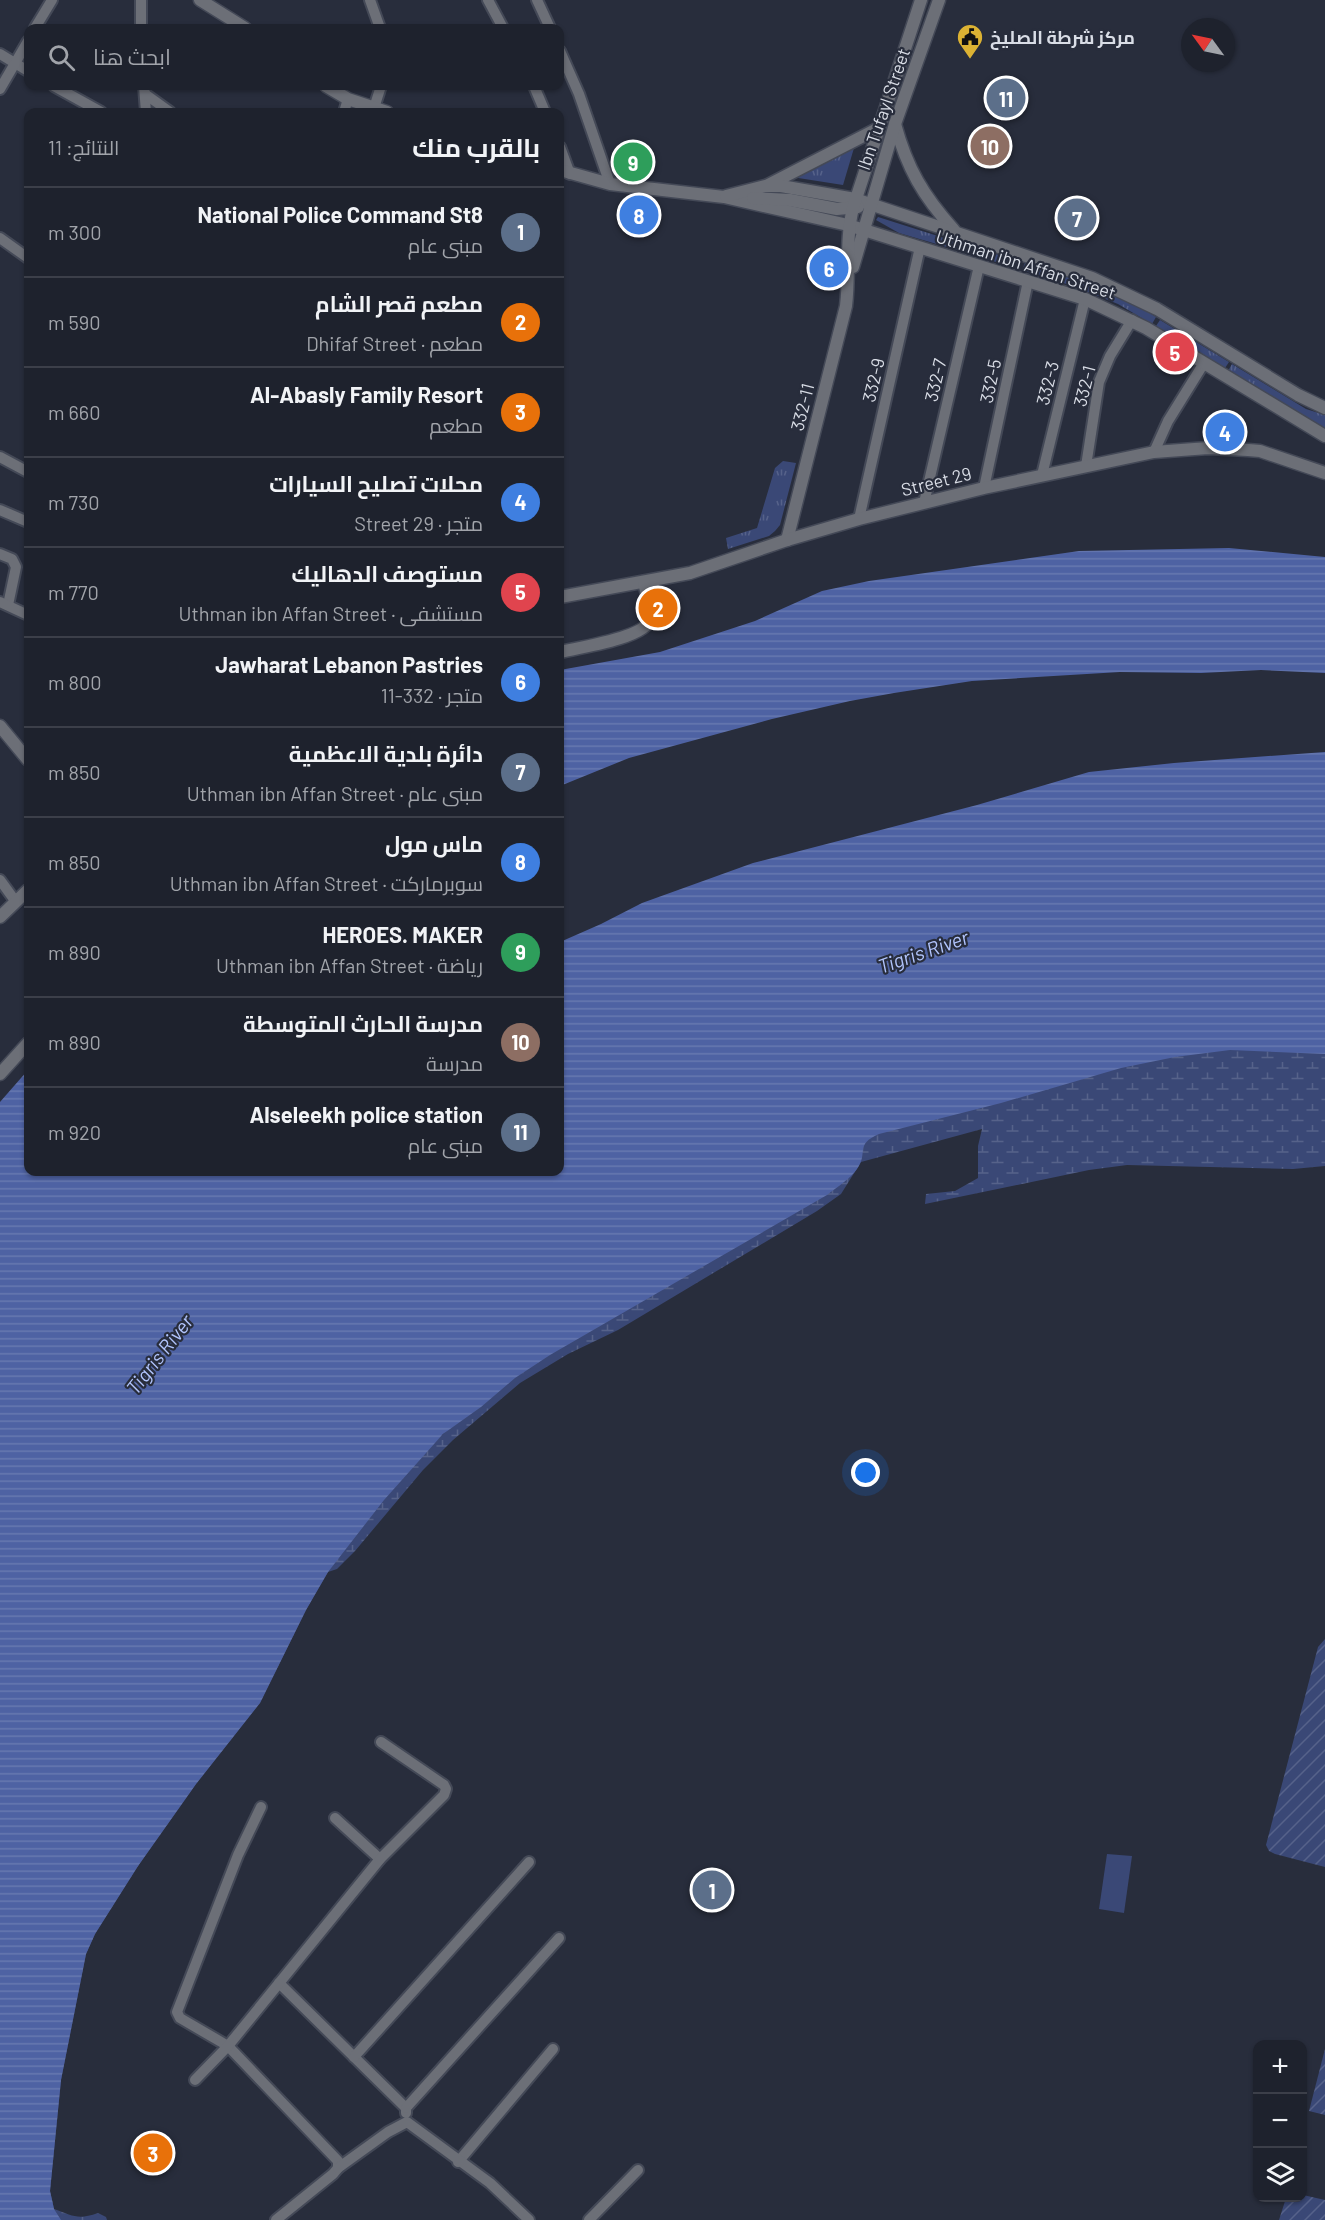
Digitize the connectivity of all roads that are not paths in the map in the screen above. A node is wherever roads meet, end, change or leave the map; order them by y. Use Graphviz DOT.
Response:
graph roads {
  1 [pos="52,0"];
  2 [pos="141,0"];
  3 [pos="200,0"];
  4 [pos="370,0"];
  5 [pos="488,0"];
  6 [pos="537,0"];
  7 [pos="921,0"];
  8 [pos="939,0"];
  9 [pos="37,24"];
  10 [pos="141,24"];
  11 [pos="239,24"];
  12 [pos="379,24"];
  13 [pos="501,24"];
  14 [pos="548,24"];
  15 [pos="24,48"];
  16 [pos="0,54"];
  17 [pos="564,60"];
  18 [pos="15,63"];
  19 [pos="24,69"];
  20 [pos="0,89"];
  21 [pos="61,90"];
  22 [pos="145,90"];
  23 [pos="333,90"];
  24 [pos="380,90"];
  25 [pos="536,90"];
  26 [pos="348,99"];
  27 [pos="83,102"];
  28 [pos="80,108"];
  29 [pos="94,108"];
  30 [pos="146,108"];
  31 [pos="165,108"];
  32 [pos="345,108"];
  33 [pos="374,108"];
  34 [pos="543,108"];
  35 [pos="895,124"];
  36 [pos="879,128"];
  37 [pos="565,172"];
  38 [pos="610,184"];
  39 [pos="765,186"];
  40 [pos="724,197"];
  41 [pos="854,203"];
  42 [pos="870,203"];
  43 [pos="848,225"];
  44 [pos="863,230"];
  45 [pos="955,231"];
  46 [pos="0,238"];
  47 [pos="920,247"];
  48 [pos="24,255"];
  49 [pos="979,266"];
  50 [pos="849,281"];
  51 [pos="1028,281"];
  52 [pos="1085,298"];
  53 [pos="1132,320"];
  54 [pos="1204,363"];
  55 [pos="1325,408"];
  56 [pos="1325,436"];
  57 [pos="1154,452"];
  58 [pos="0,457"];
  59 [pos="1086,466"];
  60 [pos="24,470"];
  61 [pos="1324,473"];
  62 [pos="1042,475"];
  63 [pos="984,488"];
  64 [pos="924,503"];
  65 [pos="0,510"];
  66 [pos="859,519"];
  67 [pos="24,520"];
  68 [pos="786,540"];
  69 [pos="0,554"];
  70 [pos="644,582"];
  71 [pos="564,596"];
  72 [pos="4,603"];
  73 [pos="24,613"];
  74 [pos="564,651"];
  75 [pos="0,726"];
  76 [pos="24,755"];
  77 [pos="0,880"];
  78 [pos="24,894"];
  79 [pos="16,902"];
  80 [pos="0,917"];
  81 [pos="24,1047"];
  82 [pos="0,1074"];
  83 [pos="381,1742"];
  84 [pos="261,1807"];
  85 [pos="335,1818"];
  86 [pos="380,1859"];
  87 [pos="529,1862"];
  88 [pos="559,1938"];
  89 [pos="279,1983"];
  90 [pos="228,2046"];
  91 [pos="553,2049"];
  92 [pos="354,2057"];
  93 [pos="195,2080"];
  94 [pos="406,2108"];
  95 [pos="407,2122"];
  96 [pos="458,2162"];
  97 [pos="338,2168"];
  98 [pos="638,2170"];
  99 [pos="276,2220"];
  100 [pos="529,2220"];
  101 [pos="589,2220"];
  1 -- 9 [label="street"];
  2 -- 10 [label="street"];
  3 -- 11 [label="street"];
  4 -- 12 [label="street"];
  5 -- 13 [label="street"];
  6 -- 14 [label="street"];
  7 -- 36 [label="street, Ibn Tufayl Street"];
  8 -- 35 [label="street, Ibn Tufayl Street"];
  15 -- 18 [label="street"];
  16 -- 18 [label="street"];
  17 -- 38 [label="street"];
  18 -- 19 [label="street"];
  18 -- 20 [label="street"];
  21 -- 27 [label="street"];
  22 -- 30 [label="street"];
  22 -- 31 [label="street"];
  23 -- 26 [label="street"];
  24 -- 33 [label="street"];
  25 -- 34 [label="street"];
  26 -- 32 [label="street"];
  26 -- 33 [label="street"];
  27 -- 28 [label="street"];
  27 -- 29 [label="street"];
  35 -- 42 [label="street, Ibn Tufayl Street"];
  35 -- 45 [label="street"];
  36 -- 39 [label="street"];
  36 -- 41 [label="street, Ibn Tufayl Street"];
  37 -- 38 [label="street, Uthman ibn Affan Street"];
  38 -- 40 [label="street, Uthman ibn Affan Street"];
  39 -- 40 [label="street, Uthman ibn Affan Street"];
  39 -- 41 [label="street, Uthman ibn Affan Street"];
  40 -- 41 [label="street"];
  40 -- 43 [label="street, Uthman ibn Affan Street"];
  41 -- 42 [label="street, Uthman ibn Affan Street"];
  41 -- 43 [label="street, Ibn Tufayl Street"];
  42 -- 44 [label="street, Ibn Tufayl Street"];
  42 -- 45 [label="street, Uthman ibn Affan Street"];
  43 -- 44 [label="street, Uthman ibn Affan Street"];
  43 -- 50 [label="street, 332-11"];
  44 -- 47 [label="street, Uthman ibn Affan Street"];
  44 -- 50 [label="street, 332-11"];
  45 -- 55 [label="street, Uthman ibn Affan Street"];
  46 -- 48 [label="street"];
  47 -- 49 [label="street, Uthman ibn Affan Street"];
  47 -- 66 [label="street, 332-9"];
  49 -- 51 [label="street, Uthman ibn Affan Street"];
  49 -- 64 [label="street, 332-7"];
  50 -- 68 [label="street, 332-11"];
  51 -- 52 [label="street, Uthman ibn Affan Street"];
  51 -- 63 [label="street, 332-5"];
  52 -- 53 [label="street, Uthman ibn Affan Street"];
  52 -- 62 [label="street, 332-3"];
  53 -- 54 [label="street, Uthman ibn Affan Street"];
  53 -- 59 [label="street, 332-1"];
  54 -- 56 [label="street, Uthman ibn Affan Street"];
  54 -- 57 [label="street"];
  57 -- 59 [label="street, Street 29"];
  57 -- 61 [label="street, Street 29"];
  58 -- 60 [label="street"];
  59 -- 62 [label="street, Street 29"];
  62 -- 63 [label="street, Street 29"];
  63 -- 64 [label="street, Street 29"];
  64 -- 66 [label="street, Street 29"];
  65 -- 67 [label="street"];
  66 -- 68 [label="street, Street 29"];
  68 -- 70 [label="street, Street 29"];
  69 -- 72 [label="street"];
  70 -- 71 [label="street, Street 29"];
  70 -- 74 [label="street"];
  72 -- 73 [label="street"];
  75 -- 76 [label="street"];
  77 -- 79 [label="street"];
  78 -- 79 [label="street"];
  79 -- 80 [label="street"];
  81 -- 82 [label="street"];
  83 -- 86 [label="street"];
  84 -- 90 [label="street"];
  85 -- 86 [label="street"];
  86 -- 89 [label="street"];
  87 -- 92 [label="street"];
  88 -- 94 [label="street"];
  89 -- 90 [label="street"];
  89 -- 92 [label="street"];
  90 -- 93 [label="street"];
  90 -- 97 [label="street"];
  91 -- 96 [label="street"];
  92 -- 94 [label="street"];
  94 -- 95 [label="street"];
  95 -- 96 [label="street"];
  95 -- 97 [label="street"];
  96 -- 100 [label="street"];
  97 -- 99 [label="street"];
  98 -- 101 [label="street"];
}
